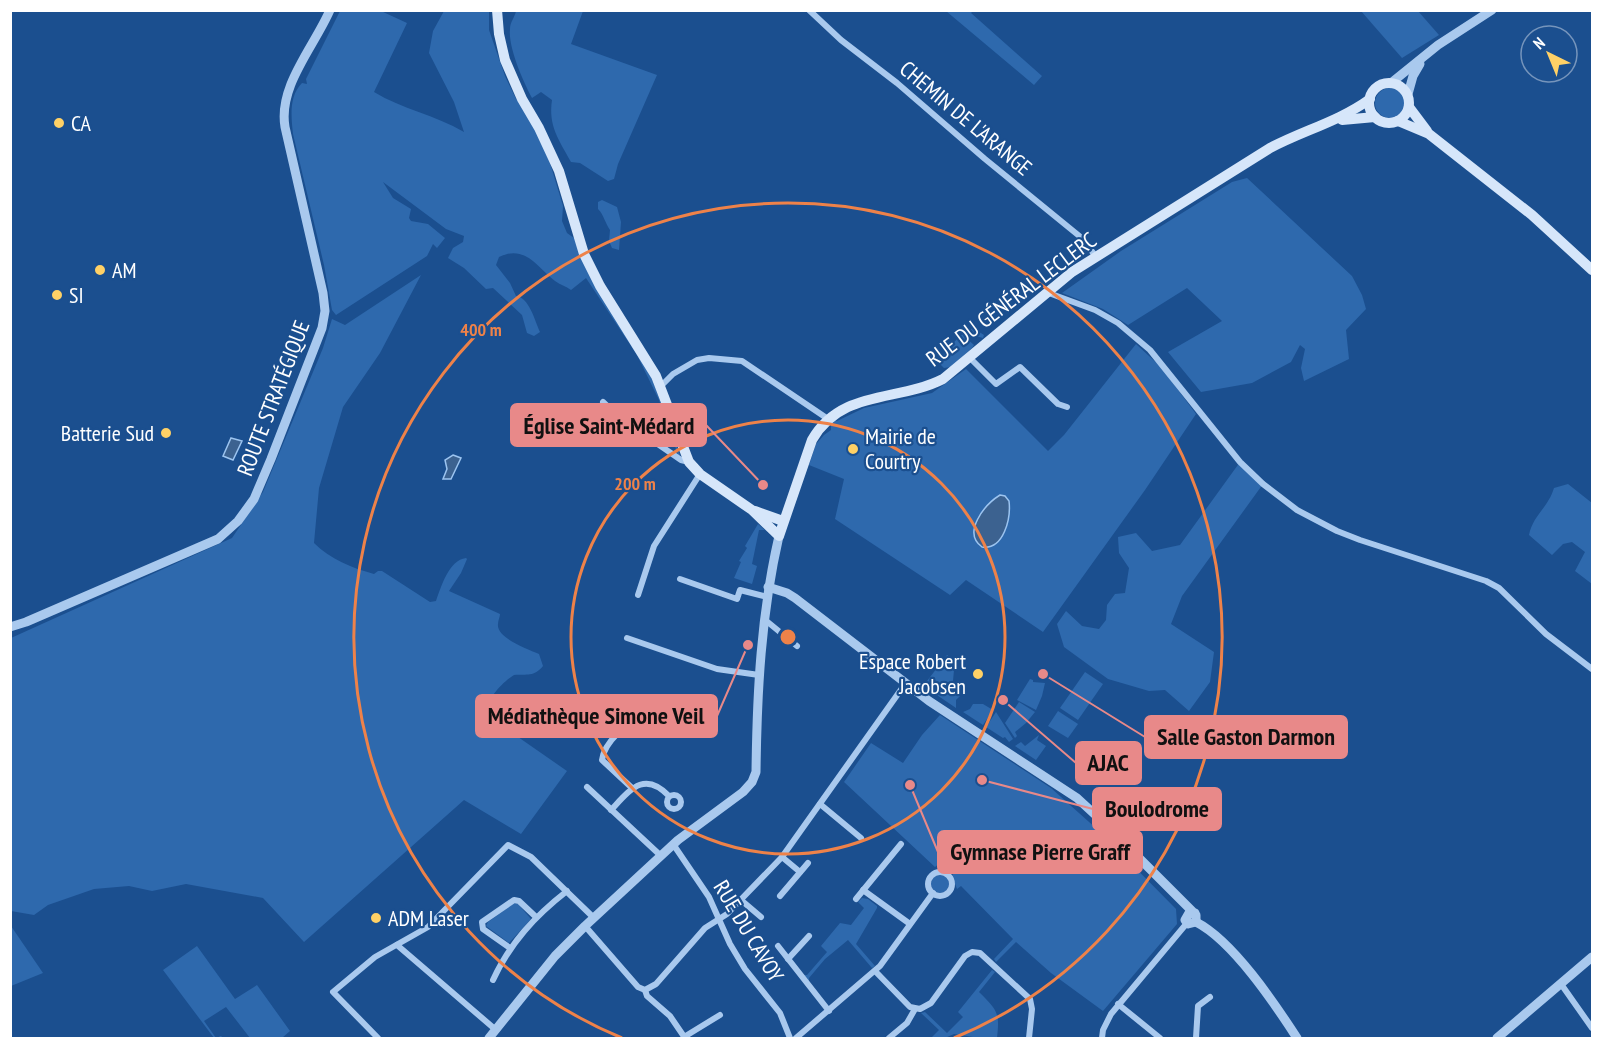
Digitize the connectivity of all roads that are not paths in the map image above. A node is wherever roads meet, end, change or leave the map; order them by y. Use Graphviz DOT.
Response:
graph roads {
  1 [pos="330,10"];
  2 [pos="497,10"];
  3 [pos="808,10"];
  4 [pos="822,10"];
  5 [pos="1492,10"];
  6 [pos="816,18"];
  7 [pos="1422,59"];
  8 [pos="1391,83"];
  9 [pos="1408,94"];
  10 [pos="1370,99"];
  11 [pos="1409,107"];
  12 [pos="1375,117"];
  13 [pos="1336,120"];
  14 [pos="1398,121"];
  15 [pos="1429,134"];
  16 [pos="1096,257"];
  17 [pos="1593,270"];
  18 [pos="1046,292"];
  19 [pos="970,358"];
  20 [pos="661,386"];
  21 [pos="603,402"];
  22 [pos="1067,407"];
  23 [pos="828,419"];
  24 [pos="689,462"];
  25 [pos="700,474"];
  26 [pos="752,510"];
  27 [pos="783,521"];
  28 [pos="779,536"];
  29 [pos="680,579"];
  30 [pos="768,592"];
  31 [pos="638,595"];
  32 [pos="764,619"];
  33 [pos="10,627"];
  34 [pos="627,638"];
  35 [pos="797,646"];
  36 [pos="1593,669"];
  37 [pos="759,675"];
  38 [pos="905,684"];
  39 [pos="618,733"];
  40 [pos="587,787"];
  41 [pos="632,788"];
  42 [pos="669,796"];
  43 [pos="820,804"];
  44 [pos="611,810"];
  45 [pos="861,838"];
  46 [pos="673,844"];
  47 [pos="901,844"];
  48 [pos="660,855"];
  49 [pos="782,857"];
  50 [pos="808,863"];
  51 [pos="800,872"];
  52 [pos="863,890"];
  53 [pos="567,891"];
  54 [pos="933,893"];
  55 [pos="780,896"];
  56 [pos="856,899"];
  57 [pos="741,900"];
  58 [pos="761,917"];
  59 [pos="536,918"];
  60 [pos="594,918"];
  61 [pos="1191,919"];
  62 [pos="719,920"];
  63 [pos="910,924"];
  64 [pos="585,926"];
  65 [pos="809,936"];
  66 [pos="397,945"];
  67 [pos="778,946"];
  68 [pos="510,948"];
  69 [pos="1593,957"];
  70 [pos="788,960"];
  71 [pos="875,971"];
  72 [pos="493,980"];
  73 [pos="1561,984"];
  74 [pos="645,990"];
  75 [pos="1210,996"];
  76 [pos="1119,1004"];
  77 [pos="915,1009"];
  78 [pos="829,1011"];
  79 [pos="720,1015"];
  80 [pos="1593,1028"];
  81 [pos="496,1030"];
  82 [pos="684,1037"];
  83 [pos="378,1038"];
  84 [pos="489,1038"];
  85 [pos="790,1038"];
  86 [pos="795,1038"];
  87 [pos="889,1038"];
  88 [pos="1029,1038"];
  89 [pos="1102,1038"];
  90 [pos="1160,1038"];
  91 [pos="1196,1038"];
  92 [pos="1297,1038"];
  93 [pos="1497,1038"];
  1 -- 33 [label="street, ROUTE STRATÉGIQUE"];
  2 -- 20 [label="main road"];
  3 -- 6 [label="street, CHEMIN DE L'ARANGE"];
  4 -- 6 [label="street"];
  5 -- 7 [label="street"];
  6 -- 16 [label="street, CHEMIN DE L'ARANGE"];
  7 -- 8 [label="street"];
  7 -- 9 [label="street"];
  8 -- 9 [label="main road"];
  8 -- 10 [label="main road"];
  9 -- 11 [label="main road"];
  10 -- 12 [label="main road"];
  10 -- 13 [label="main road, RUE DU GÉNÉRAL LECLERC"];
  11 -- 14 [label="main road"];
  11 -- 15 [label="main road"];
  12 -- 13 [label="main road, RUE DU GÉNÉRAL LECLERC"];
  12 -- 14 [label="main road"];
  13 -- 16 [label="main road, RUE DU GÉNÉRAL LECLERC"];
  14 -- 15 [label="main road"];
  15 -- 17 [label="main road"];
  16 -- 18 [label="main road, RUE DU GÉNÉRAL LECLERC"];
  18 -- 19 [label="main road, RUE DU GÉNÉRAL LECLERC"];
  18 -- 36 [label="street"];
  19 -- 22 [label="street"];
  19 -- 23 [label="main road, RUE DU GÉNÉRAL LECLERC"];
  20 -- 23 [label="street"];
  20 -- 24 [label="main road"];
  21 -- 24 [label="street"];
  23 -- 27 [label="main road, RUE DU GÉNÉRAL LECLERC"];
  24 -- 25 [label="main road"];
  25 -- 26 [label="main road"];
  25 -- 31 [label="street"];
  26 -- 27 [label="main road"];
  26 -- 28 [label="main road"];
  27 -- 28 [label="main road, RUE DU GÉNÉRAL LECLERC"];
  28 -- 30 [label="street, RUE DU GÉNÉRAL LECLERC"];
  29 -- 30 [label="street"];
  30 -- 32 [label="street, RUE DU GÉNÉRAL LECLERC"];
  30 -- 38 [label="street"];
  32 -- 35 [label="street"];
  32 -- 37 [label="street, RUE DU GÉNÉRAL LECLERC"];
  34 -- 37 [label="street"];
  37 -- 46 [label="street, RUE DU GÉNÉRAL LECLERC"];
  38 -- 43 [label="street"];
  38 -- 61 [label="street"];
  39 -- 41 [label="street"];
  40 -- 44 [label="street"];
  41 -- 42 [label="street"];
  41 -- 44 [label="street"];
  43 -- 45 [label="street"];
  43 -- 49 [label="street"];
  44 -- 48 [label="street"];
  46 -- 48 [label="street, RUE DU GÉNÉRAL LECLERC"];
  46 -- 62 [label="street, RUE DU CAVOY"];
  47 -- 52 [label="street"];
  48 -- 60 [label="street, RUE DU GÉNÉRAL LECLERC"];
  49 -- 51 [label="street"];
  49 -- 57 [label="street"];
  50 -- 51 [label="street"];
  51 -- 55 [label="street"];
  52 -- 56 [label="street"];
  52 -- 63 [label="street"];
  53 -- 59 [label="street"];
  53 -- 60 [label="street"];
  53 -- 66 [label="street"];
  54 -- 63 [label="street"];
  57 -- 58 [label="street"];
  57 -- 62 [label="street"];
  59 -- 68 [label="street"];
  59 -- 68 [label="street"];
  60 -- 64 [label="street, RUE DU GÉNÉRAL LECLERC"];
  61 -- 76 [label="street"];
  61 -- 92 [label="street"];
  62 -- 74 [label="street"];
  62 -- 85 [label="street, RUE DU CAVOY"];
  63 -- 71 [label="street"];
  64 -- 74 [label="street"];
  64 -- 81 [label="street, RUE DU GÉNÉRAL LECLERC"];
  65 -- 70 [label="street"];
  66 -- 81 [label="street"];
  66 -- 83 [label="street"];
  67 -- 70 [label="street"];
  68 -- 72 [label="street"];
  69 -- 73 [label="street"];
  70 -- 78 [label="street"];
  71 -- 77 [label="street"];
  71 -- 78 [label="street"];
  73 -- 80 [label="street"];
  73 -- 93 [label="street"];
  74 -- 82 [label="street"];
  75 -- 91 [label="street"];
  76 -- 89 [label="street"];
  76 -- 90 [label="street"];
  77 -- 87 [label="street"];
  77 -- 88 [label="street"];
  78 -- 86 [label="street"];
  79 -- 82 [label="street"];
  81 -- 84 [label="street, RUE DU GÉNÉRAL LECLERC"];
}
